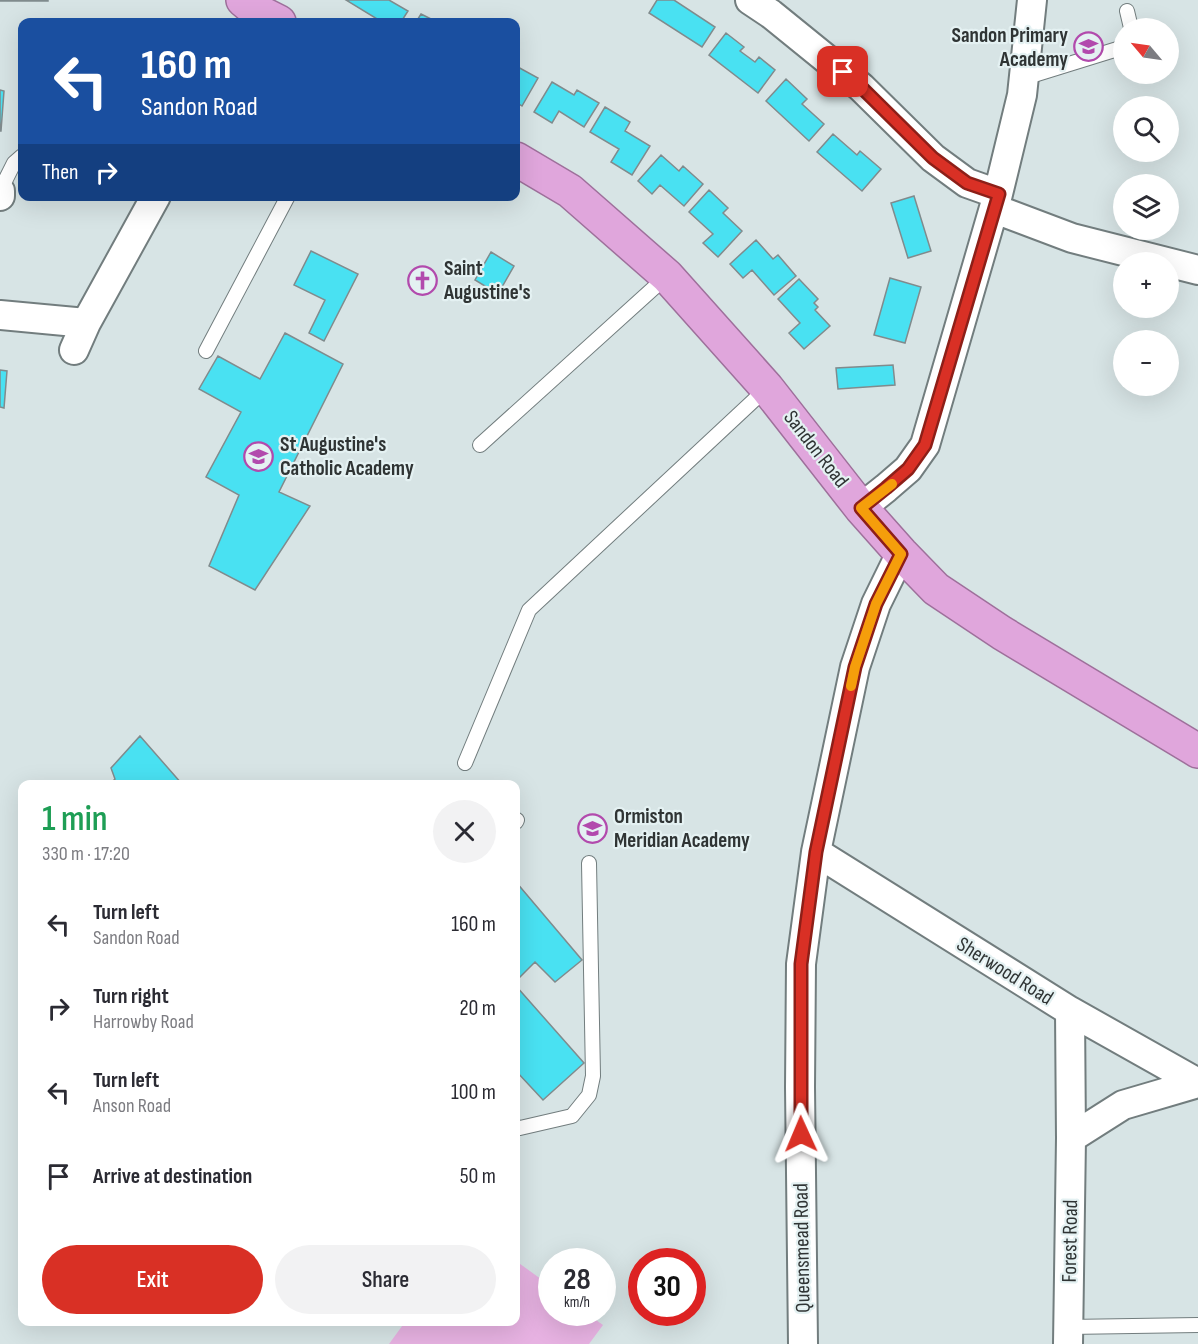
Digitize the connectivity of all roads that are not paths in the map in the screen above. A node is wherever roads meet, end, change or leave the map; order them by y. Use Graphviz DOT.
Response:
graph roads {
  1 [pos="750,0"];
  2 [pos="1032,0"];
  3 [pos="1127,11"];
  4 [pos="1129,18"];
  5 [pos="1113,50"];
  6 [pos="1024,78"];
  7 [pos="18,159"];
  8 [pos="520,161"];
  9 [pos="0,191"];
  10 [pos="0,196"];
  11 [pos="153,201"];
  12 [pos="285,201"];
  13 [pos="997,202"];
  14 [pos="1198,270"];
  15 [pos="667,276"];
  16 [pos="0,315"];
  17 [pos="86,323"];
  18 [pos="74,350"];
  19 [pos="206,351"];
  20 [pos="767,388"];
  21 [pos="480,445"];
  22 [pos="861,508"];
  23 [pos="901,554"];
  24 [pos="1198,751"];
  25 [pos="465,763"];
  26 [pos="816,852"];
  27 [pos="589,863"];
  28 [pos="1070,1011"];
  29 [pos="1198,1083"];
  30 [pos="520,1128"];
  31 [pos="1071,1138"];
  32 [pos="1198,1325"];
  33 [pos="1068,1336"];
  34 [pos="803,1344"];
  1 -- 13 [label="street"];
  2 -- 6 [label="street"];
  3 -- 4 [label="lane"];
  5 -- 6 [label="lane"];
  6 -- 13 [label="street"];
  7 -- 9 [label="lane"];
  8 -- 15 [label="highway, Sandon Road"];
  9 -- 10 [label="street"];
  11 -- 17 [label="street"];
  12 -- 19 [label="lane"];
  13 -- 14 [label="street"];
  13 -- 22 [label="street"];
  15 -- 20 [label="highway, Sandon Road"];
  15 -- 21 [label="lane"];
  16 -- 17 [label="street"];
  17 -- 18 [label="street"];
  20 -- 22 [label="highway, Sandon Road"];
  20 -- 25 [label="lane"];
  22 -- 23 [label="highway, Sandon Road"];
  23 -- 24 [label="highway, Sandon Road"];
  23 -- 26 [label="street, Queensmead Road"];
  26 -- 28 [label="street, Sherwood Road"];
  26 -- 34 [label="street, Queensmead Road"];
  27 -- 30 [label="lane"];
  28 -- 29 [label="street, Sherwood Road"];
  28 -- 31 [label="street, Forest Road"];
  29 -- 31 [label="street"];
  31 -- 33 [label="street, Forest Road"];
  32 -- 33 [label="lane"];
}
